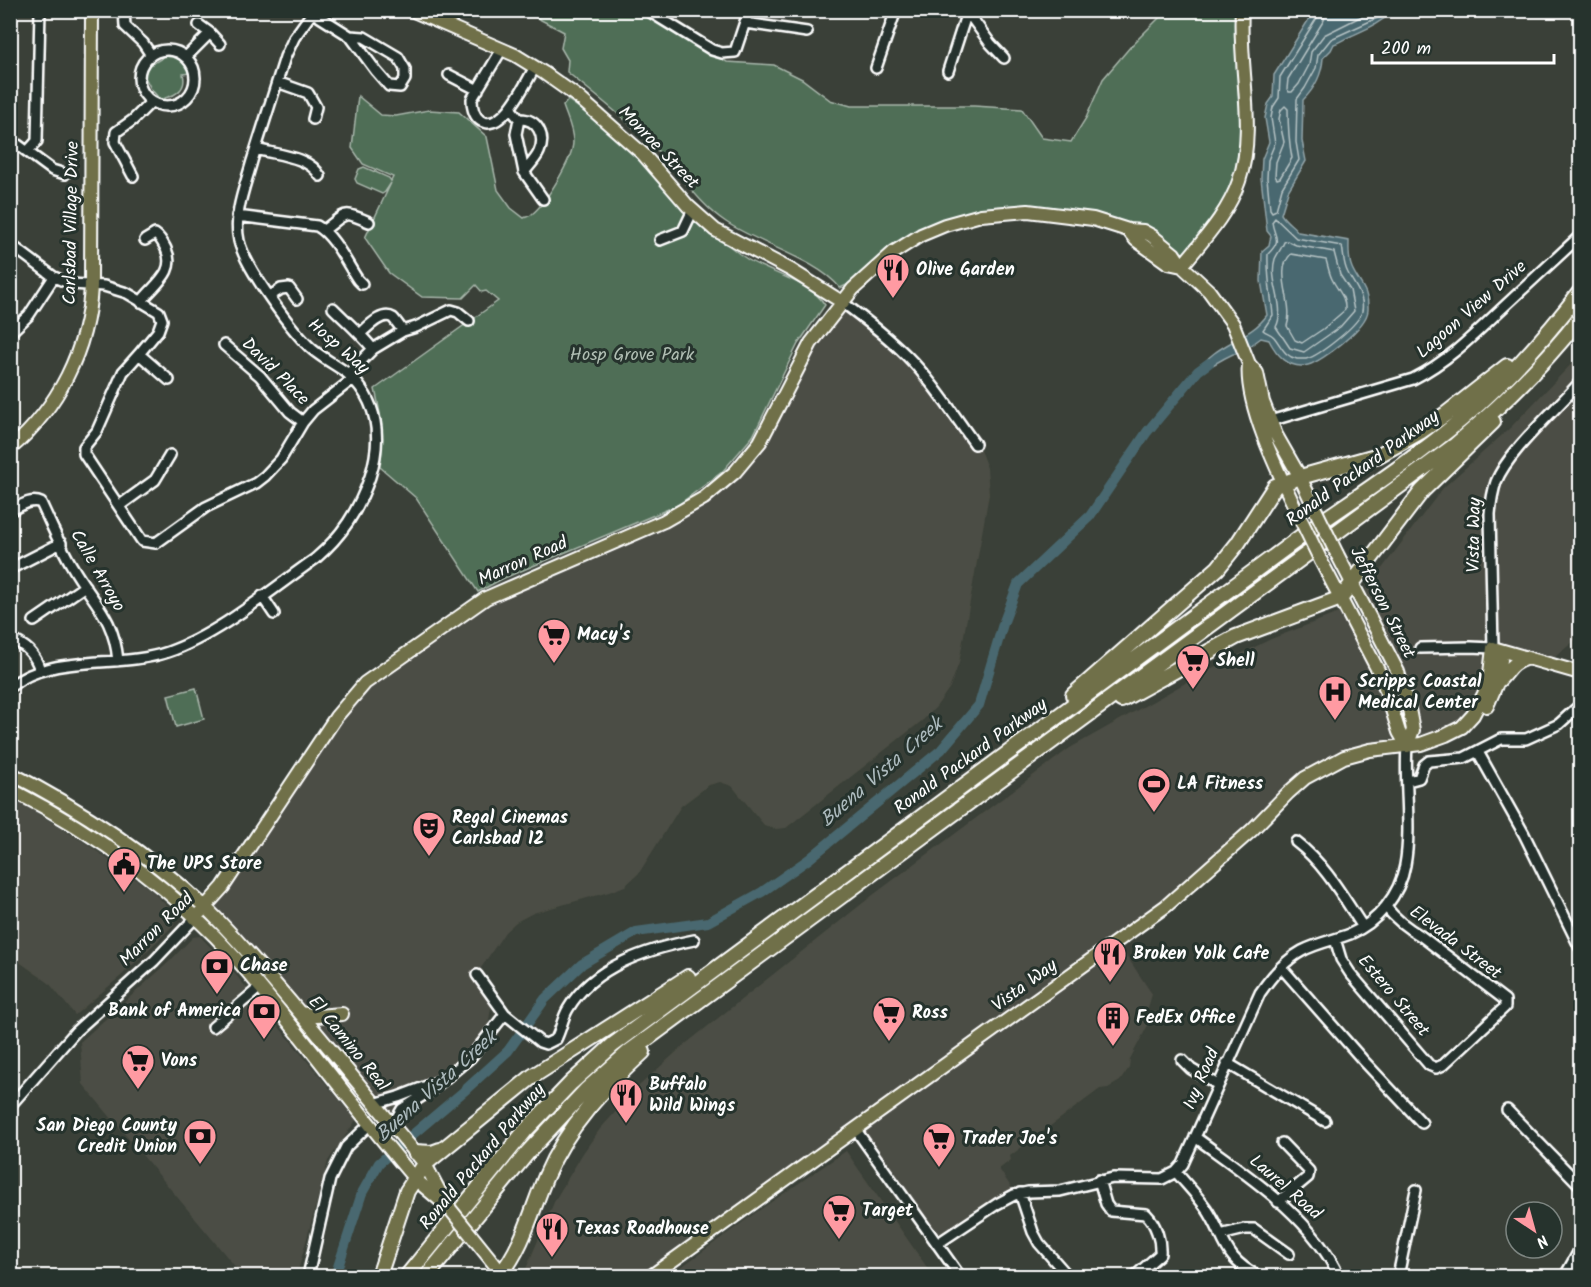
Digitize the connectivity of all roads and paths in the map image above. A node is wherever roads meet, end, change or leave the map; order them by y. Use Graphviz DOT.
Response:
graph roads {
  1 [pos="40,10"];
  2 [pos="92,10"];
  3 [pos="124,10"];
  4 [pos="411,10"];
  5 [pos="647,10"];
  6 [pos="749,10"];
  7 [pos="896,10"];
  8 [pos="1242,10"];
  9 [pos="313,11"];
  10 [pos="967,11"];
  11 [pos="745,23"];
  12 [pos="199,25"];
  13 [pos="807,32"];
  14 [pos="210,33"];
  15 [pos="350,36"];
  16 [pos="220,44"];
  17 [pos="502,49"];
  18 [pos="151,55"];
  19 [pos="186,57"];
  20 [pos="1004,58"];
  21 [pos="535,67"];
  22 [pos="876,68"];
  23 [pos="948,71"];
  24 [pos="448,75"];
  25 [pos="277,82"];
  26 [pos="478,90"];
  27 [pos="151,102"];
  28 [pos="510,108"];
  29 [pos="519,118"];
  30 [pos="313,119"];
  31 [pos="10,139"];
  32 [pos="256,149"];
  33 [pos="28,151"];
  34 [pos="524,172"];
  35 [pos="65,174"];
  36 [pos="133,176"];
  37 [pos="320,176"];
  38 [pos="543,199"];
  39 [pos="693,210"];
  40 [pos="237,216"];
  41 [pos="369,222"];
  42 [pos="324,230"];
  43 [pos="1581,236"];
  44 [pos="145,240"];
  45 [pos="660,240"];
  46 [pos="10,244"];
  47 [pos="1182,266"];
  48 [pos="54,277"];
  49 [pos="362,284"];
  50 [pos="91,286"];
  51 [pos="1581,292"];
  52 [pos="270,296"];
  53 [pos="297,299"];
  54 [pos="141,302"];
  55 [pos="842,302"];
  56 [pos="333,308"];
  57 [pos="1581,318"];
  58 [pos="1560,319"];
  59 [pos="469,321"];
  60 [pos="403,331"];
  61 [pos="10,333"];
  62 [pos="361,333"];
  63 [pos="224,345"];
  64 [pos="373,349"];
  65 [pos="139,354"];
  66 [pos="1544,363"];
  67 [pos="1249,364"];
  68 [pos="350,377"];
  69 [pos="170,380"];
  70 [pos="1581,381"];
  71 [pos="1270,421"];
  72 [pos="303,422"];
  73 [pos="975,444"];
  74 [pos="10,449"];
  75 [pos="170,455"];
  76 [pos="1300,477"];
  77 [pos="1284,484"];
  78 [pos="119,506"];
  79 [pos="10,511"];
  80 [pos="61,543"];
  81 [pos="10,569"];
  82 [pos="1353,584"];
  83 [pos="85,586"];
  84 [pos="262,596"];
  85 [pos="1341,598"];
  86 [pos="274,614"];
  87 [pos="34,621"];
  88 [pos="12,642"];
  89 [pos="1420,648"];
  90 [pos="1493,648"];
  91 [pos="1527,658"];
  92 [pos="118,662"];
  93 [pos="40,670"];
  94 [pos="1581,673"];
  95 [pos="1497,683"];
  96 [pos="10,687"];
  97 [pos="1581,705"];
  98 [pos="1421,744"];
  99 [pos="1407,746"];
  100 [pos="1478,752"];
  101 [pos="994,763"];
  102 [pos="1018,765"];
  103 [pos="10,773"];
  104 [pos="1408,781"];
  105 [pos="10,789"];
  106 [pos="1296,842"];
  107 [pos="205,907"];
  108 [pos="1386,907"];
  109 [pos="195,918"];
  110 [pos="1363,927"];
  111 [pos="1335,939"];
  112 [pos="694,940"];
  113 [pos="750,942"];
  114 [pos="1581,948"];
  115 [pos="1281,967"];
  116 [pos="477,975"];
  117 [pos="719,986"];
  118 [pos="260,988"];
  119 [pos="300,1013"];
  120 [pos="342,1014"];
  121 [pos="505,1014"];
  122 [pos="213,1027"];
  123 [pos="1182,1060"];
  124 [pos="1227,1063"];
  125 [pos="1436,1068"];
  126 [pos="440,1081"];
  127 [pos="1218,1085"];
  128 [pos="374,1104"];
  129 [pos="10,1106"];
  130 [pos="1507,1110"];
  131 [pos="1326,1121"];
  132 [pos="1422,1123"];
  133 [pos="369,1125"];
  134 [pos="395,1129"];
  135 [pos="856,1130"];
  136 [pos="1195,1137"];
  137 [pos="1282,1143"];
  138 [pos="442,1149"];
  139 [pos="415,1152"];
  140 [pos="425,1164"];
  141 [pos="1176,1172"];
  142 [pos="415,1179"];
  143 [pos="1099,1180"];
  144 [pos="1581,1185"];
  145 [pos="1416,1190"];
  146 [pos="1020,1193"];
  147 [pos="1278,1202"];
  148 [pos="446,1204"];
  149 [pos="1220,1235"];
  150 [pos="937,1244"];
  151 [pos="1581,1249"];
  152 [pos="1289,1254"];
  153 [pos="308,1276"];
  154 [pos="379,1276"];
  155 [pos="407,1276"];
  156 [pos="427,1276"];
  157 [pos="502,1276"];
  158 [pos="651,1276"];
  159 [pos="960,1276"];
  160 [pos="1068,1276"];
  161 [pos="1135,1276"];
  162 [pos="1259,1276"];
  163 [pos="1339,1276"];
  164 [pos="1398,1276"];
  165 [pos="1565,1276"];
  1 -- 33 [label="street"];
  2 -- 50 [label="main road, Carlsbad Village Drive"];
  3 -- 18 [label="street"];
  4 -- 17 [label="main road, Monroe Street"];
  5 -- 11 [label="street"];
  6 -- 11 [label="street"];
  7 -- 22 [label="street"];
  8 -- 47 [label="main road"];
  9 -- 15 [label="street"];
  9 -- 25 [label="street, Hosp Way"];
  10 -- 20 [label="street"];
  10 -- 23 [label="street"];
  11 -- 13 [label="street"];
  12 -- 14 [label="street"];
  14 -- 16 [label="street"];
  14 -- 19 [label="street"];
  15 -- 15 [label="street"];
  17 -- 21 [label="main road, Monroe Street"];
  17 -- 26 [label="street"];
  18 -- 19 [label="street"];
  18 -- 27 [label="street"];
  19 -- 27 [label="street"];
  21 -- 28 [label="street"];
  21 -- 39 [label="main road, Monroe Street"];
  24 -- 26 [label="street"];
  25 -- 30 [label="street"];
  25 -- 32 [label="street, Hosp Way"];
  26 -- 28 [label="street"];
  27 -- 36 [label="street"];
  28 -- 29 [label="street"];
  29 -- 34 [label="street"];
  29 -- 34 [label="street"];
  31 -- 33 [label="street"];
  32 -- 37 [label="street"];
  32 -- 40 [label="street, Hosp Way"];
  33 -- 35 [label="street"];
  34 -- 38 [label="street"];
  39 -- 45 [label="street"];
  39 -- 55 [label="main road, Monroe Street"];
  40 -- 42 [label="street"];
  40 -- 52 [label="street, Hosp Way"];
  41 -- 42 [label="street"];
  42 -- 49 [label="street"];
  43 -- 71 [label="street, Lagoon View Drive"];
  44 -- 54 [label="street"];
  46 -- 48 [label="street"];
  47 -- 55 [label="main road, Marron Road"];
  47 -- 67 [label="main road, Jefferson Street"];
  48 -- 50 [label="street"];
  48 -- 61 [label="street"];
  50 -- 54 [label="street"];
  50 -- 74 [label="main road, Carlsbad Village Drive"];
  51 -- 58 [label="highway, Ronald Packard Parkway"];
  52 -- 53 [label="street"];
  52 -- 68 [label="street, Hosp Way"];
  54 -- 65 [label="street"];
  55 -- 73 [label="street"];
  55 -- 107 [label="main road, Marron Road"];
  56 -- 62 [label="street"];
  57 -- 66 [label="highway, Ronald Packard Parkway"];
  58 -- 76 [label="highway"];
  58 -- 101 [label="highway, Ronald Packard Parkway"];
  59 -- 60 [label="street"];
  60 -- 62 [label="street"];
  60 -- 64 [label="street"];
  62 -- 64 [label="street"];
  63 -- 72 [label="street, David Place"];
  64 -- 68 [label="street"];
  65 -- 69 [label="street"];
  65 -- 78 [label="street"];
  66 -- 82 [label="highway"];
  66 -- 102 [label="highway, Ronald Packard Parkway"];
  67 -- 71 [label="main road, Jefferson Street"];
  67 -- 77 [label="main road, Jefferson Street"];
  68 -- 72 [label="street"];
  68 -- 84 [label="street, Hosp Way"];
  70 -- 90 [label="street, Vista Way"];
  71 -- 76 [label="main road, Jefferson Street"];
  72 -- 78 [label="street"];
  75 -- 78 [label="street"];
  76 -- 77 [label="highway"];
  76 -- 82 [label="main road, Jefferson Street, bridge"];
  77 -- 85 [label="main road, Jefferson Street, bridge"];
  77 -- 101 [label="highway"];
  79 -- 80 [label="street, Calle Arroyo"];
  80 -- 81 [label="street"];
  80 -- 83 [label="street, Calle Arroyo"];
  82 -- 85 [label="highway"];
  82 -- 99 [label="main road, Jefferson Street"];
  83 -- 87 [label="street"];
  83 -- 92 [label="street, Calle Arroyo"];
  84 -- 86 [label="street"];
  84 -- 92 [label="street, Hosp Way"];
  85 -- 99 [label="main road, Jefferson Street"];
  85 -- 102 [label="highway"];
  88 -- 93 [label="street"];
  89 -- 90 [label="street"];
  90 -- 91 [label="main road"];
  90 -- 95 [label="main road, Vista Way"];
  90 -- 98 [label="main road, Vista Way"];
  91 -- 94 [label="main road"];
  91 -- 95 [label="main road"];
  92 -- 93 [label="street, Hosp Way"];
  93 -- 96 [label="street, Hosp Way"];
  95 -- 98 [label="main road, Vista Way"];
  97 -- 100 [label="street"];
  98 -- 99 [label="main road, Vista Way"];
  99 -- 104 [label="street, Ivy Road"];
  99 -- 135 [label="main road, Vista Way"];
  100 -- 104 [label="street"];
  100 -- 114 [label="street"];
  101 -- 113 [label="highway, Ronald Packard Parkway"];
  102 -- 117 [label="highway, Ronald Packard Parkway"];
  103 -- 107 [label="main road, El Camino Real"];
  104 -- 108 [label="street, Ivy Road"];
  105 -- 109 [label="main road, El Camino Real"];
  106 -- 110 [label="street"];
  107 -- 109 [label="main road, Marron Road"];
  107 -- 119 [label="main road, El Camino Real"];
  108 -- 110 [label="street, Ivy Road"];
  108 -- 125 [label="street, Elevada Street"];
  109 -- 118 [label="main road, El Camino Real"];
  109 -- 129 [label="street, Marron Road"];
  110 -- 111 [label="street, Ivy Road"];
  111 -- 115 [label="street, Ivy Road"];
  111 -- 125 [label="street, Estero Street"];
  112 -- 121 [label="street"];
  113 -- 138 [label="highway"];
  113 -- 155 [label="highway, Ronald Packard Parkway"];
  115 -- 124 [label="street, Ivy Road"];
  115 -- 132 [label="street"];
  116 -- 121 [label="street"];
  117 -- 156 [label="highway, Ronald Packard Parkway"];
  117 -- 157 [label="highway"];
  118 -- 122 [label="street"];
  118 -- 133 [label="main road, El Camino Real"];
  119 -- 120 [label="main road"];
  119 -- 128 [label="main road, El Camino Real"];
  121 -- 126 [label="street"];
  123 -- 127 [label="street"];
  124 -- 127 [label="street, Ivy Road"];
  124 -- 131 [label="street"];
  126 -- 128 [label="street"];
  126 -- 134 [label="street"];
  127 -- 136 [label="street, Ivy Road"];
  128 -- 134 [label="main road, El Camino Real"];
  130 -- 144 [label="street"];
  133 -- 142 [label="main road, El Camino Real"];
  133 -- 153 [label="street"];
  134 -- 139 [label="main road, El Camino Real"];
  135 -- 150 [label="street"];
  135 -- 158 [label="main road, Vista Way"];
  136 -- 141 [label="street, Ivy Road"];
  136 -- 147 [label="street, Laurel Road"];
  137 -- 147 [label="street"];
  138 -- 139 [label="highway"];
  138 -- 140 [label="highway"];
  139 -- 140 [label="main road, El Camino Real"];
  140 -- 142 [label="highway"];
  140 -- 148 [label="main road, El Camino Real"];
  141 -- 143 [label="street"];
  141 -- 149 [label="street"];
  142 -- 148 [label="main road, El Camino Real"];
  142 -- 154 [label="highway"];
  143 -- 146 [label="street"];
  143 -- 161 [label="street"];
  145 -- 164 [label="street"];
  146 -- 150 [label="street"];
  146 -- 160 [label="street"];
  147 -- 163 [label="street, Laurel Road"];
  148 -- 157 [label="main road, bridge"];
  149 -- 152 [label="street"];
  149 -- 162 [label="street"];
  150 -- 159 [label="street"];
  151 -- 165 [label="street"];
}
